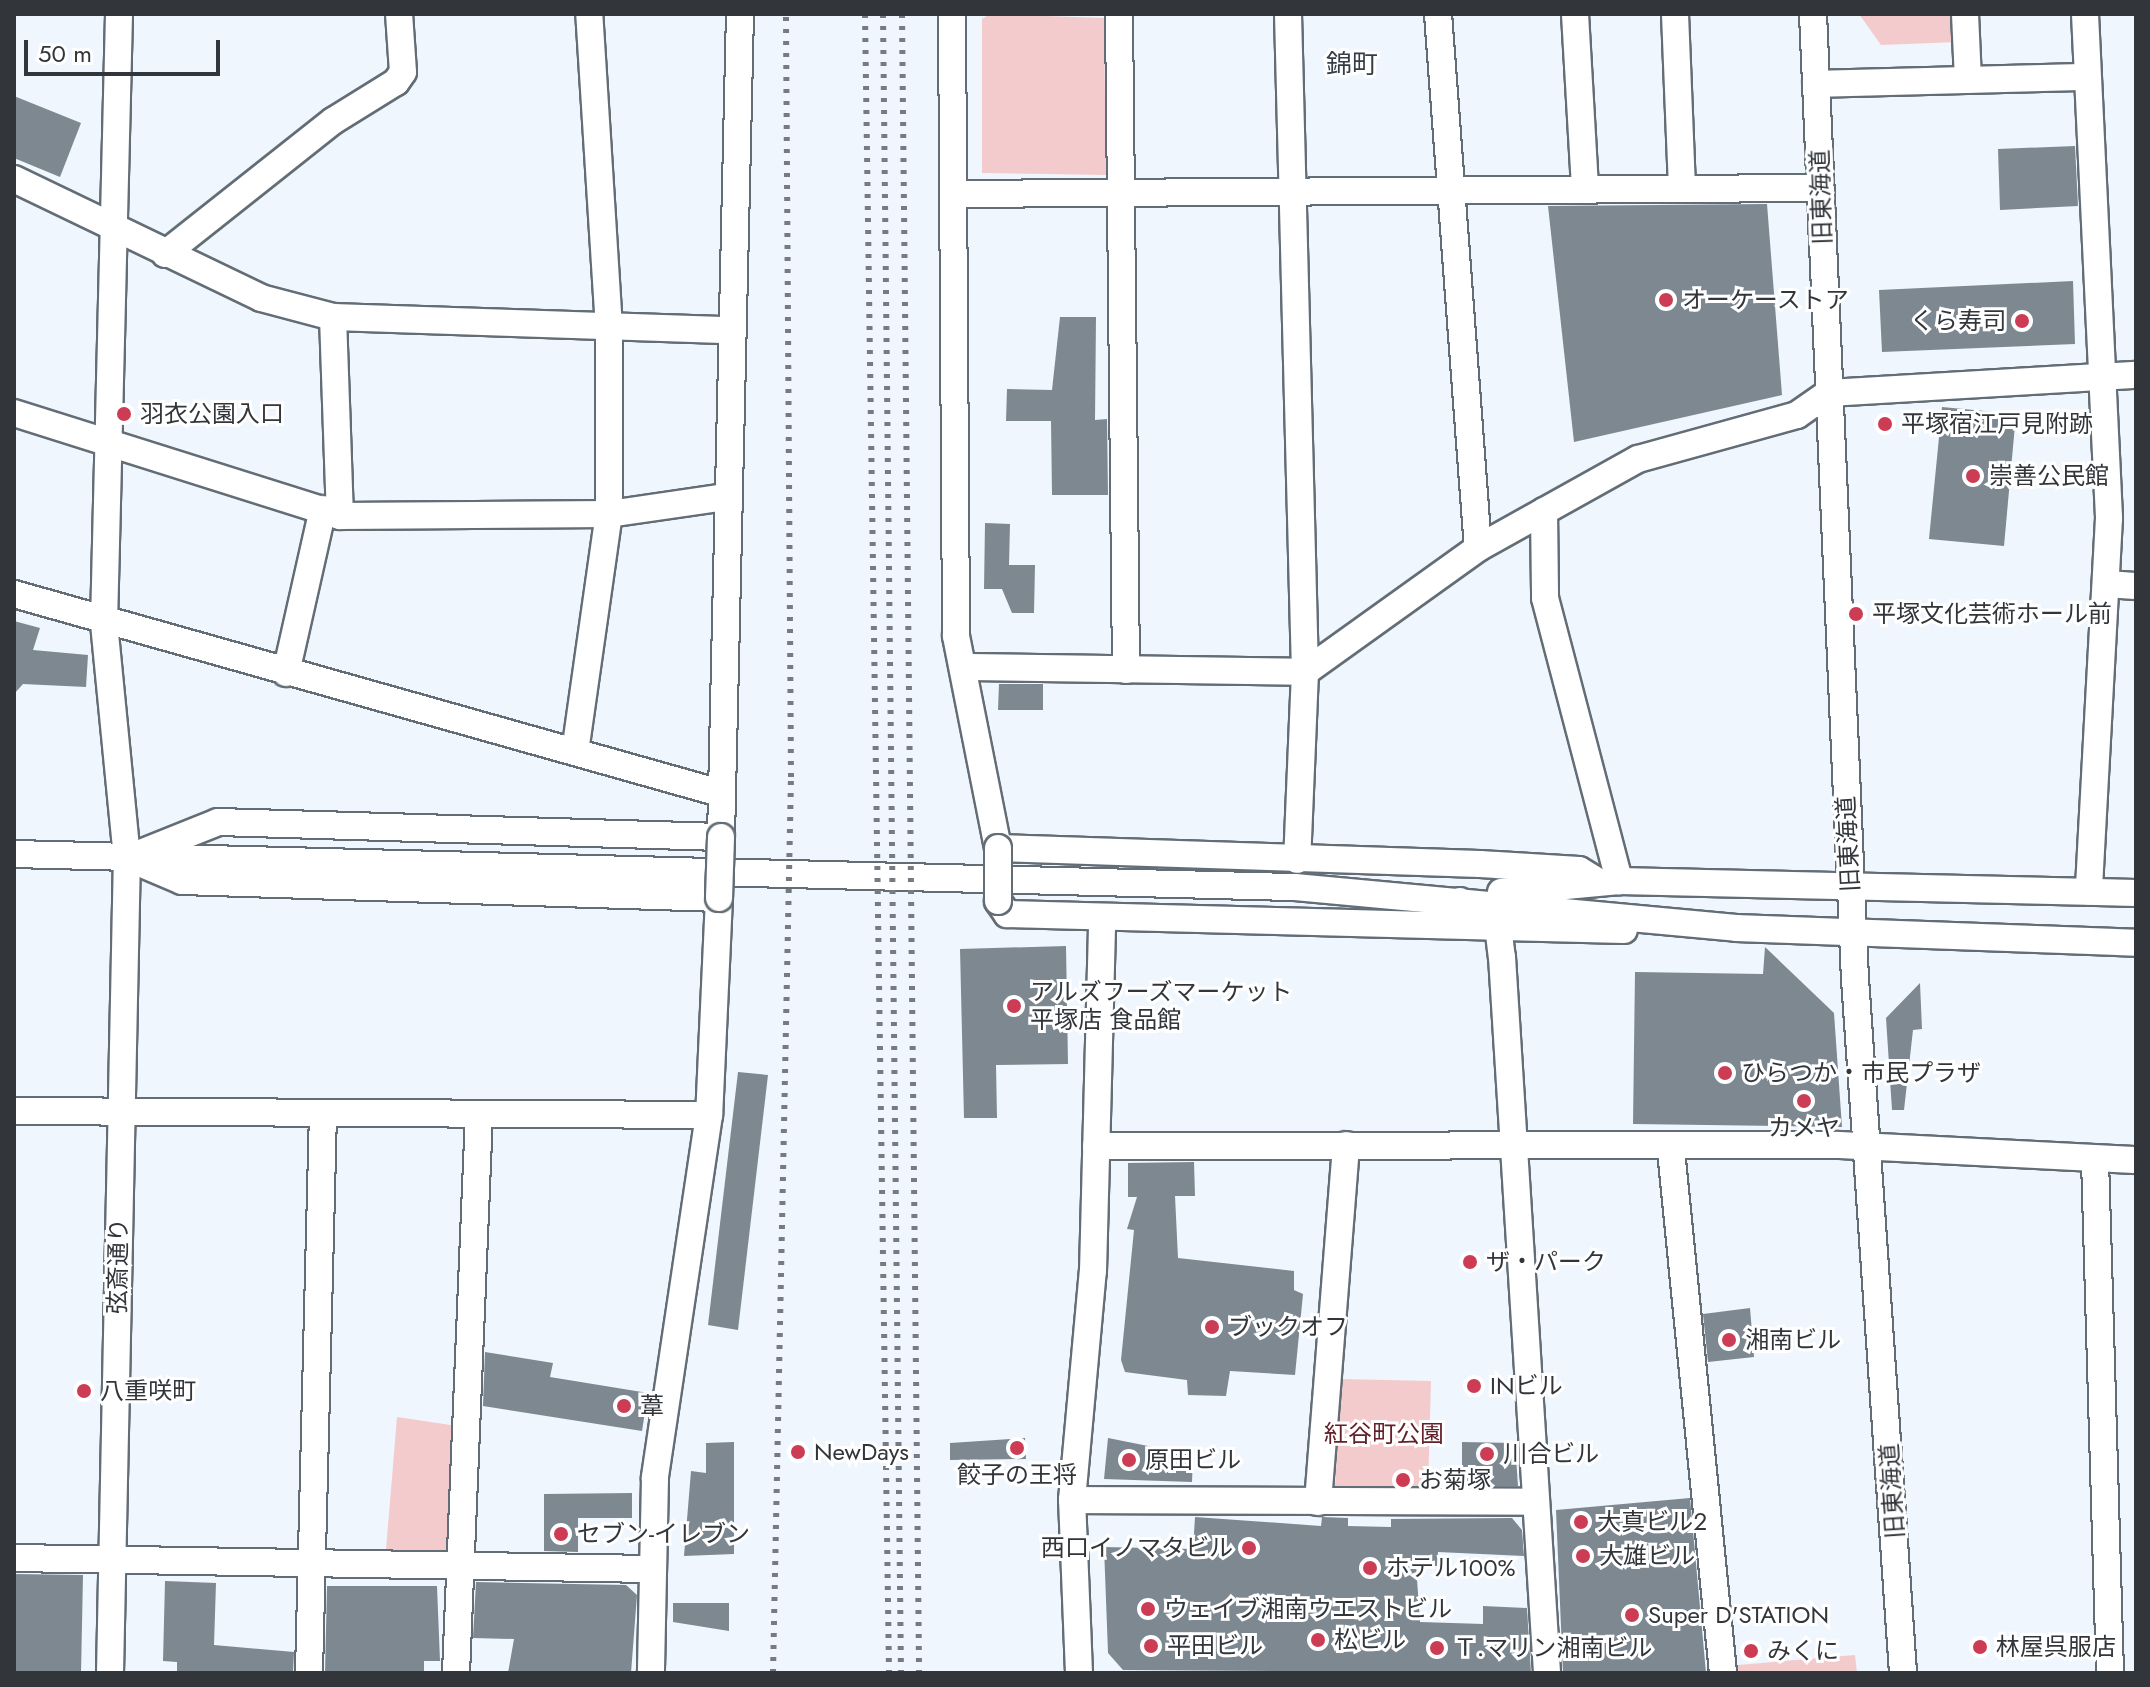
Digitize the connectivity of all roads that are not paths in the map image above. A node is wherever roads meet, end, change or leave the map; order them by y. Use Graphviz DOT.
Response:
graph roads {
  1 [pos="119,14"];
  2 [pos="399,14"];
  3 [pos="589,14"];
  4 [pos="740,14"];
  5 [pos="952,14"];
  6 [pos="1119,14"];
  7 [pos="1288,14"];
  8 [pos="1438,14"];
  9 [pos="1575,14"];
  10 [pos="1675,14"];
  11 [pos="1813,14"];
  12 [pos="1965,14"];
  13 [pos="2085,14"];
  14 [pos="2087,77"];
  15 [pos="1968,80"];
  16 [pos="1816,84"];
  17 [pos="14,179"];
  18 [pos="1820,188"];
  19 [pos="1682,189"];
  20 [pos="1451,190"];
  21 [pos="1585,190"];
  22 [pos="1297,192"];
  23 [pos="1120,193"];
  24 [pos="953,194"];
  25 [pos="115,223"];
  26 [pos="165,254"];
  27 [pos="333,317"];
  28 [pos="609,328"];
  29 [pos="730,330"];
  30 [pos="2102,371"];
  31 [pos="2136,375"];
  32 [pos="1829,393"];
  33 [pos="14,413"];
  34 [pos="106,442"];
  35 [pos="725,497"];
  36 [pos="1544,511"];
  37 [pos="332,513"];
  38 [pos="609,514"];
  39 [pos="1478,548"];
  40 [pos="2106,584"];
  41 [pos="2136,586"];
  42 [pos="14,594"];
  43 [pos="104,624"];
  44 [pos="966,667"];
  45 [pos="1126,670"];
  46 [pos="1305,672"];
  47 [pos="286,673"];
  48 [pos="575,752"];
  49 [pos="720,793"];
  50 [pos="721,837"];
  51 [pos="998,848"];
  52 [pos="14,854"];
  53 [pos="127,858"];
  54 [pos="1297,860"];
  55 [pos="1608,881"];
  56 [pos="1851,887"];
  57 [pos="2089,891"];
  58 [pos="2136,893"];
  59 [pos="719,898"];
  60 [pos="1453,898"];
  61 [pos="1102,918"];
  62 [pos="1736,928"];
  63 [pos="1853,931"];
  64 [pos="1499,932"];
  65 [pos="2136,943"];
  66 [pos="14,1111"];
  67 [pos="122,1112"];
  68 [pos="323,1114"];
  69 [pos="479,1115"];
  70 [pos="709,1115"];
  71 [pos="1346,1145"];
  72 [pos="1096,1146"];
  73 [pos="1515,1148"];
  74 [pos="1870,1148"];
  75 [pos="1671,1150"];
  76 [pos="2095,1159"];
  77 [pos="2136,1160"];
  78 [pos="1072,1500"];
  79 [pos="1318,1502"];
  80 [pos="1535,1502"];
  81 [pos="14,1558"];
  82 [pos="112,1559"];
  83 [pos="312,1566"];
  84 [pos="460,1569"];
  85 [pos="650,1569"];
  86 [pos="110,1673"];
  87 [pos="309,1673"];
  88 [pos="456,1673"];
  89 [pos="651,1673"];
  90 [pos="1079,1673"];
  91 [pos="1547,1673"];
  92 [pos="1723,1673"];
  93 [pos="1903,1673"];
  94 [pos="2110,1673"];
  1 -- 25 [label="street, 弦斎通り"];
  2 -- 26 [label="street"];
  3 -- 28 [label="street"];
  4 -- 29 [label="street"];
  5 -- 24 [label="street"];
  6 -- 23 [label="street"];
  7 -- 22 [label="street"];
  8 -- 20 [label="street"];
  9 -- 21 [label="street"];
  10 -- 19 [label="street"];
  11 -- 16 [label="street, 旧東海道"];
  12 -- 15 [label="street"];
  13 -- 14 [label="street"];
  14 -- 15 [label="street"];
  14 -- 30 [label="street"];
  15 -- 16 [label="street"];
  16 -- 18 [label="street, 旧東海道"];
  17 -- 25 [label="street"];
  18 -- 19 [label="street"];
  18 -- 32 [label="street, 旧東海道"];
  19 -- 21 [label="street"];
  20 -- 21 [label="street"];
  20 -- 22 [label="street"];
  20 -- 39 [label="street"];
  22 -- 23 [label="street"];
  22 -- 46 [label="street"];
  23 -- 24 [label="street"];
  23 -- 45 [label="street"];
  24 -- 44 [label="street"];
  25 -- 26 [label="street"];
  25 -- 34 [label="street, 弦斎通り"];
  26 -- 27 [label="street"];
  27 -- 28 [label="street"];
  27 -- 37 [label="street"];
  28 -- 29 [label="street"];
  28 -- 38 [label="street"];
  29 -- 35 [label="street"];
  30 -- 31 [label="street"];
  30 -- 32 [label="street"];
  30 -- 40 [label="street"];
  32 -- 36 [label="street"];
  32 -- 56 [label="street, 旧東海道"];
  33 -- 34 [label="street"];
  34 -- 37 [label="street"];
  34 -- 43 [label="street, 弦斎通り"];
  35 -- 38 [label="street"];
  35 -- 49 [label="street"];
  36 -- 39 [label="street"];
  36 -- 55 [label="street"];
  37 -- 38 [label="street"];
  37 -- 47 [label="street"];
  38 -- 48 [label="street"];
  39 -- 46 [label="street"];
  40 -- 41 [label="street"];
  40 -- 57 [label="street"];
  42 -- 43 [label="street"];
  43 -- 47 [label="street"];
  43 -- 53 [label="street, 弦斎通り"];
  44 -- 45 [label="street"];
  44 -- 51 [label="street"];
  45 -- 46 [label="street"];
  46 -- 54 [label="street"];
  47 -- 48 [label="street"];
  48 -- 49 [label="street"];
  49 -- 50 [label="street"];
  50 -- 53 [label="street"];
  50 -- 59 [label="street, bridge"];
  51 -- 54 [label="street"];
  51 -- 61 [label="street, bridge"];
  52 -- 53 [label="street"];
  53 -- 59 [label="street"];
  53 -- 60 [label="street"];
  53 -- 67 [label="street, 弦斎通り"];
  54 -- 55 [label="street"];
  55 -- 56 [label="street"];
  55 -- 60 [label="street"];
  56 -- 57 [label="street"];
  56 -- 63 [label="street, 旧東海道"];
  57 -- 58 [label="street"];
  59 -- 70 [label="street"];
  60 -- 62 [label="street"];
  60 -- 64 [label="street"];
  61 -- 64 [label="street"];
  61 -- 72 [label="street"];
  62 -- 63 [label="street"];
  62 -- 64 [label="street"];
  63 -- 65 [label="street"];
  63 -- 74 [label="street, 旧東海道"];
  64 -- 73 [label="street"];
  66 -- 67 [label="street"];
  67 -- 68 [label="street"];
  67 -- 82 [label="street, 弦斎通り"];
  68 -- 69 [label="street"];
  68 -- 83 [label="street"];
  69 -- 70 [label="street"];
  69 -- 84 [label="street"];
  70 -- 85 [label="street"];
  71 -- 72 [label="street"];
  71 -- 73 [label="street"];
  71 -- 79 [label="street"];
  72 -- 78 [label="street"];
  73 -- 75 [label="street"];
  73 -- 80 [label="street"];
  74 -- 75 [label="street"];
  74 -- 76 [label="street"];
  74 -- 93 [label="street, 旧東海道"];
  75 -- 92 [label="street"];
  76 -- 77 [label="street"];
  76 -- 94 [label="street"];
  78 -- 79 [label="street"];
  78 -- 90 [label="street"];
  79 -- 80 [label="street"];
  80 -- 91 [label="street"];
  81 -- 82 [label="street"];
  82 -- 83 [label="street"];
  82 -- 86 [label="street, 弦斎通り"];
  83 -- 84 [label="street"];
  83 -- 87 [label="street"];
  84 -- 85 [label="street"];
  84 -- 88 [label="street"];
  85 -- 89 [label="street"];
}
